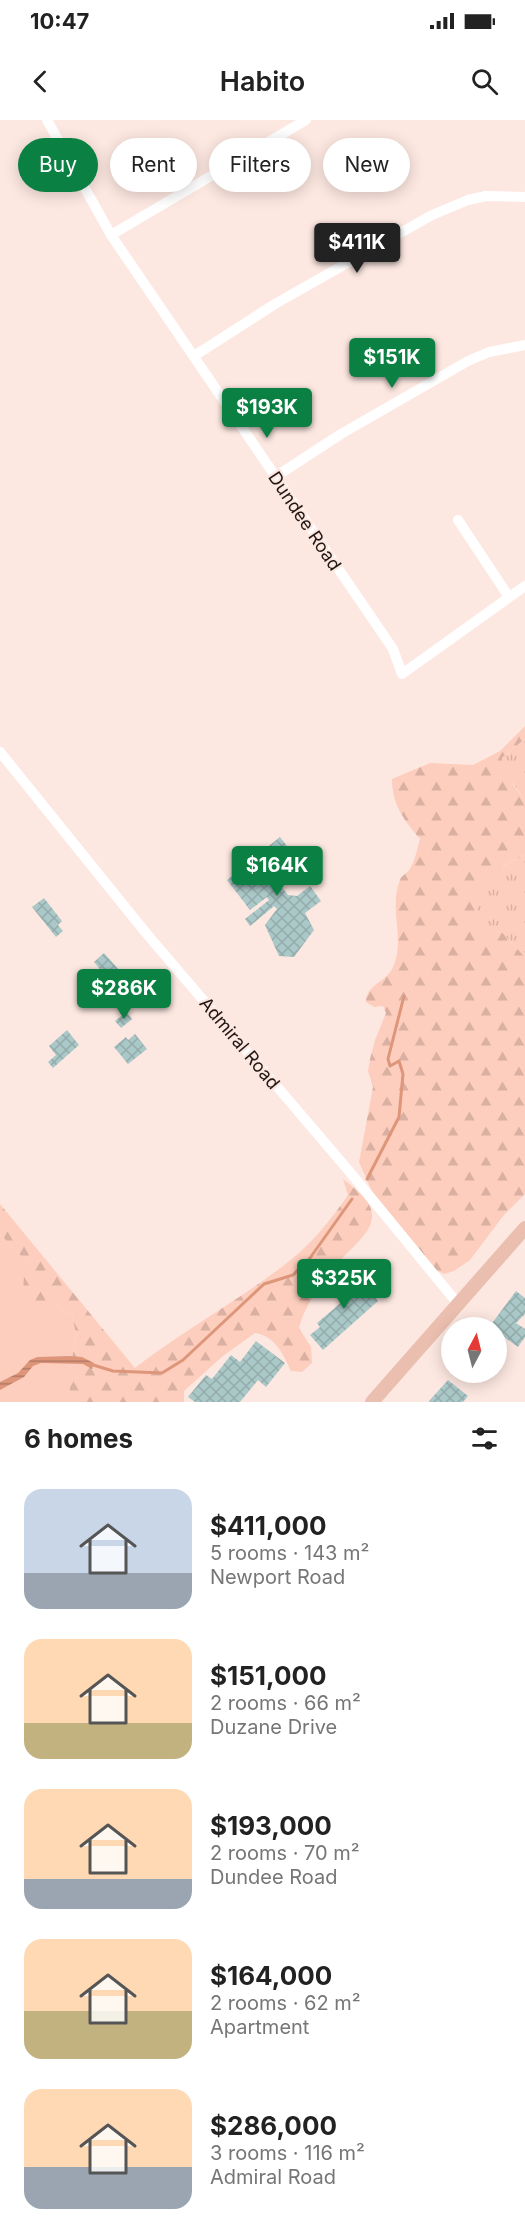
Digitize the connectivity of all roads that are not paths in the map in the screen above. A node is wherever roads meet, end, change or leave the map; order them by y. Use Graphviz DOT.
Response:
graph roads {
  1 [pos="47,120"];
  2 [pos="306,120"];
  3 [pos="525,197"];
  4 [pos="111,235"];
  5 [pos="525,345"];
  6 [pos="194,356"];
  7 [pos="275,477"];
  8 [pos="458,520"];
  9 [pos="525,586"];
  10 [pos="509,597"];
  11 [pos="0,752"];
  12 [pos="525,1228"];
  13 [pos="458,1304"];
  14 [pos="372,1402"];
  1 -- 4 [label="street, Dundee Road"];
  2 -- 4 [label="street"];
  3 -- 6 [label="street"];
  4 -- 6 [label="street, Dundee Road"];
  5 -- 7 [label="street"];
  6 -- 7 [label="street, Dundee Road"];
  7 -- 10 [label="street, Dundee Road"];
  8 -- 10 [label="street"];
  9 -- 10 [label="street, Dundee Road"];
  11 -- 13 [label="street, Admiral Road"];
  12 -- 13 [label="main road"];
  13 -- 14 [label="main road"];
}
